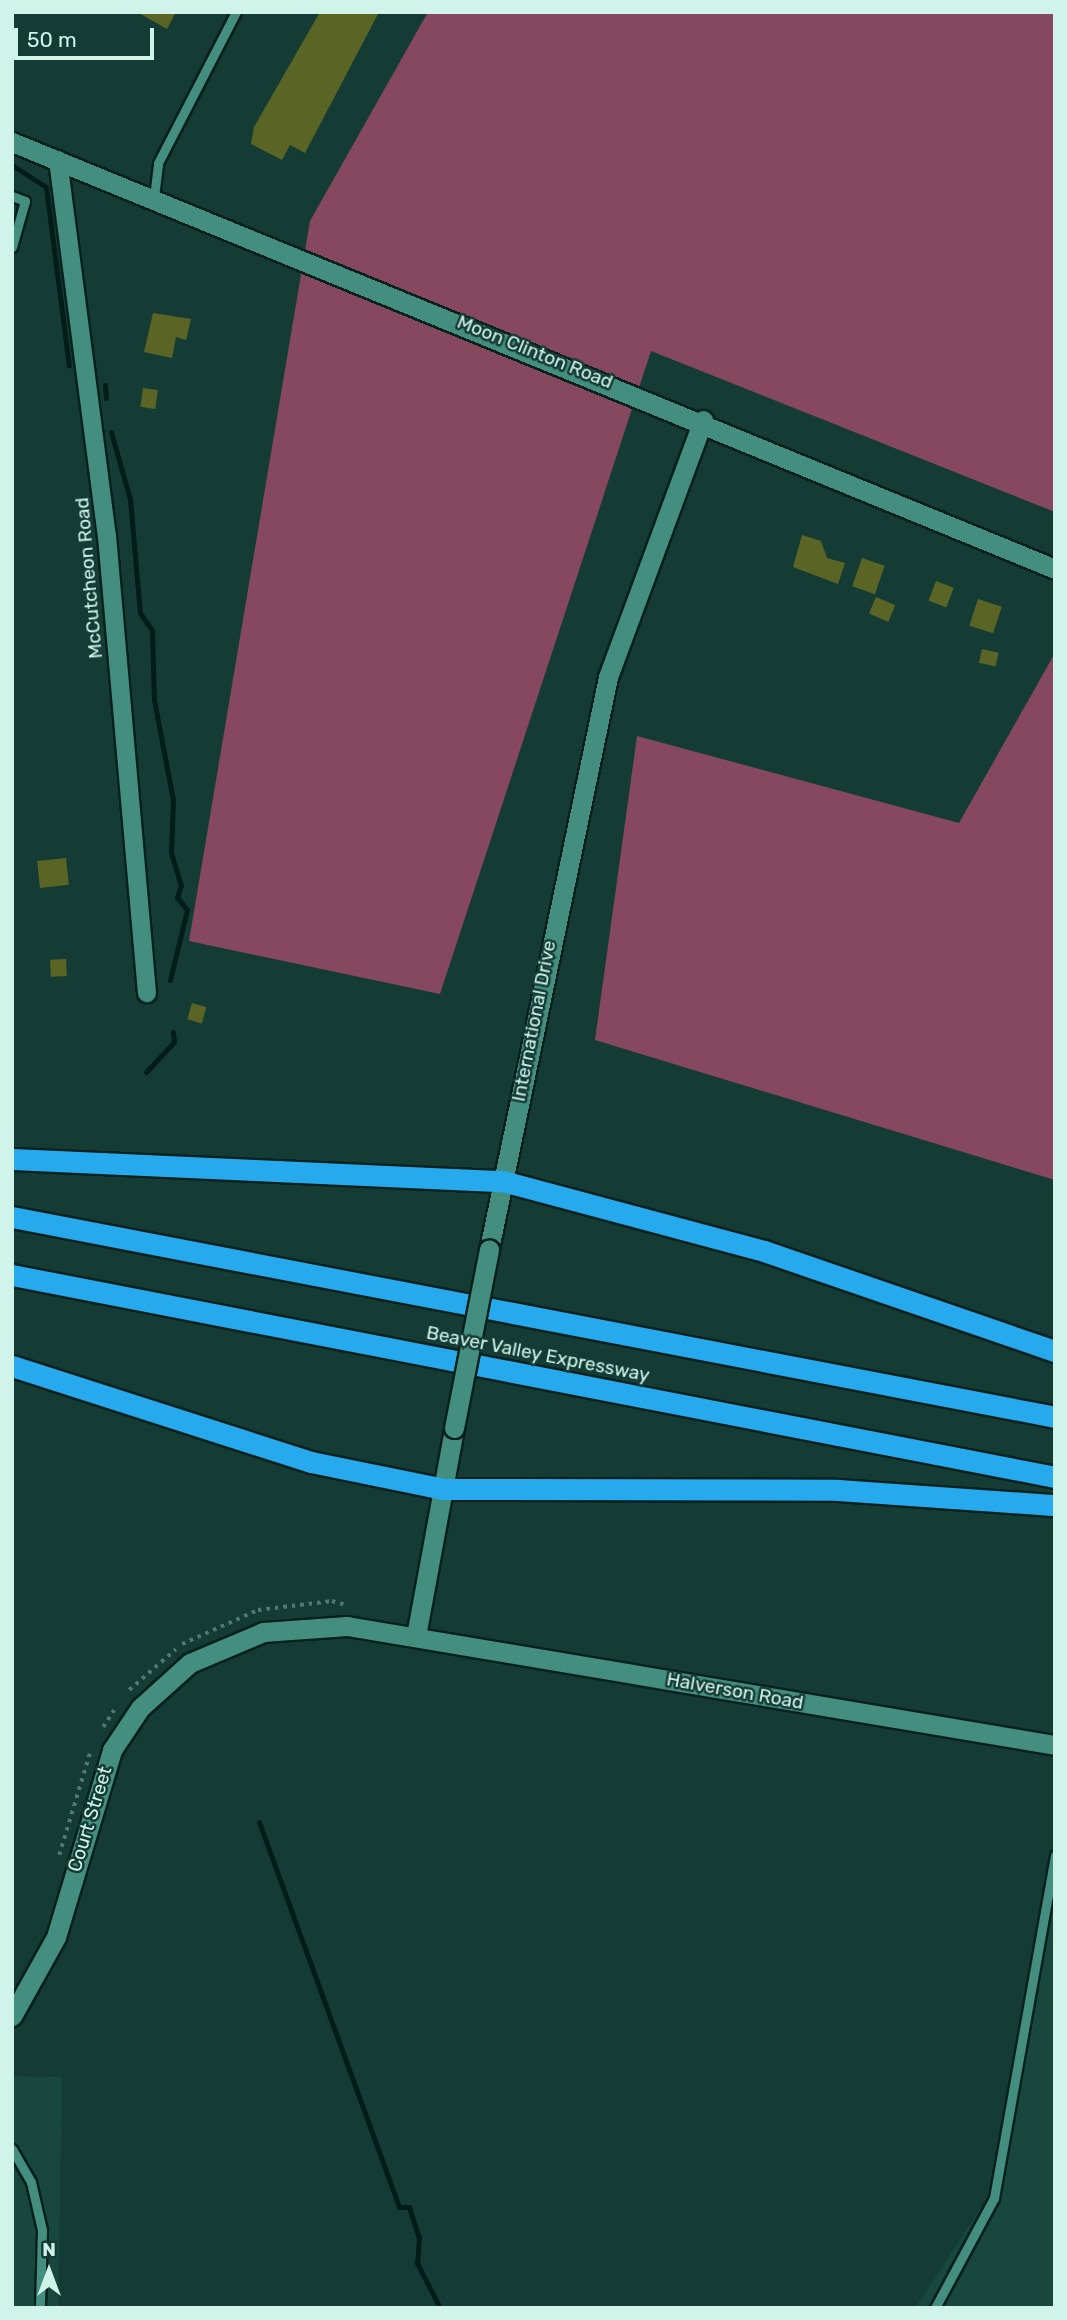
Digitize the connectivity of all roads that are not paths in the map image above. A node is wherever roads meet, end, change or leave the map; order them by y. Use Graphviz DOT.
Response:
graph roads {
  1 [pos="236,12"];
  2 [pos="12,142"];
  3 [pos="58,160"];
  4 [pos="12,196"];
  5 [pos="154,197"];
  6 [pos="12,247"];
  7 [pos="703,420"];
  8 [pos="1055,569"];
  9 [pos="147,993"];
  10 [pos="12,1158"];
  11 [pos="503,1181"];
  12 [pos="12,1217"];
  13 [pos="12,1275"];
  14 [pos="1055,1351"];
  15 [pos="12,1366"];
  16 [pos="1055,1417"];
  17 [pos="1055,1477"];
  18 [pos="443,1489"];
  19 [pos="1055,1505"];
  20 [pos="416,1636"];
  21 [pos="1055,1745"];
  22 [pos="1055,1855"];
  23 [pos="12,2016"];
  24 [pos="12,2149"];
  25 [pos="40,2308"];
  26 [pos="935,2308"];
  1 -- 5 [label="lane"];
  2 -- 3 [label="street, Moon Clinton Road"];
  3 -- 5 [label="street, Moon Clinton Road"];
  3 -- 9 [label="street, McCutcheon Road"];
  4 -- 6 [label="lane"];
  5 -- 7 [label="street, Moon Clinton Road"];
  7 -- 8 [label="street, Moon Clinton Road"];
  7 -- 11 [label="street, International Drive"];
  10 -- 11 [label="highway"];
  11 -- 14 [label="highway"];
  11 -- 18 [label="street, International Drive, bridge"];
  12 -- 16 [label="highway, Beaver Valley Expressway"];
  13 -- 17 [label="highway, Beaver Valley Expressway"];
  15 -- 18 [label="highway"];
  18 -- 19 [label="highway"];
  18 -- 20 [label="street, International Drive"];
  20 -- 21 [label="street, Halverson Road"];
  20 -- 23 [label="street, Court Street"];
  22 -- 26 [label="lane"];
  24 -- 25 [label="lane"];
}
